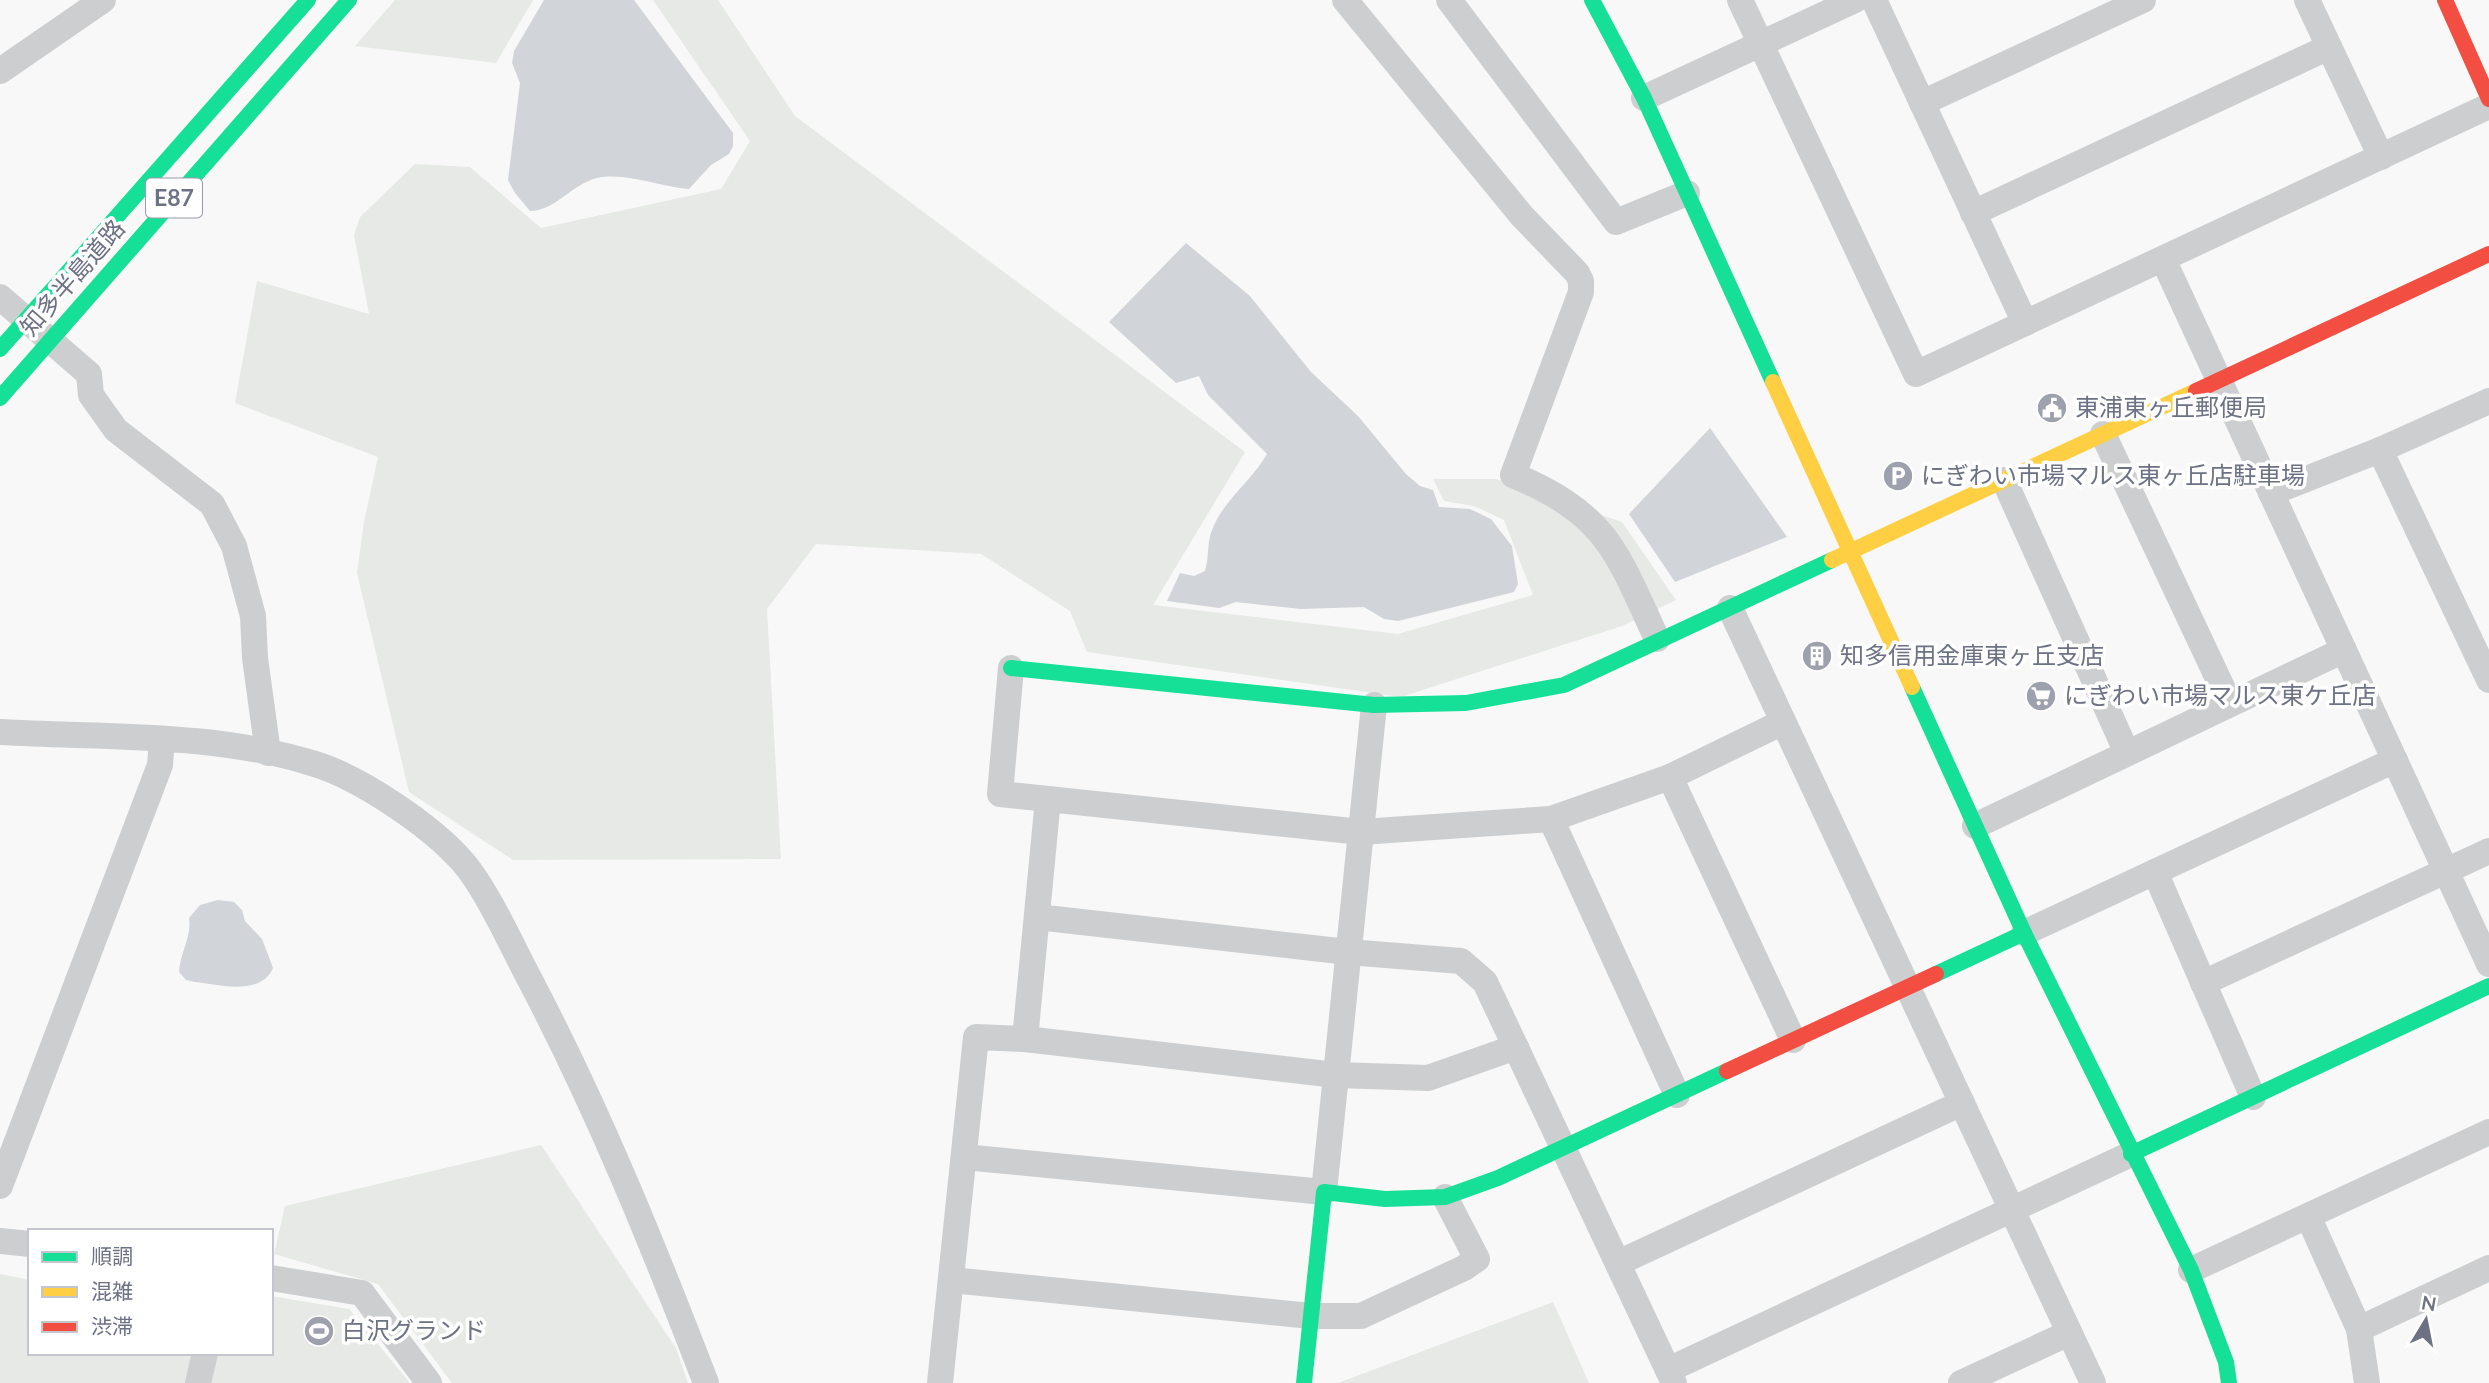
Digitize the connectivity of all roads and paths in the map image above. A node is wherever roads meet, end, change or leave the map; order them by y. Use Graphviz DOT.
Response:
graph roads {
  1 [pos="103,0"];
  2 [pos="307,0"];
  3 [pos="349,0"];
  4 [pos="1345,0"];
  5 [pos="1449,0"];
  6 [pos="1592,0"];
  7 [pos="1740,0"];
  8 [pos="1855,0"];
  9 [pos="1874,0"];
  10 [pos="2143,0"];
  11 [pos="2307,0"];
  12 [pos="2445,0"];
  13 [pos="1762,43"];
  14 [pos="2329,47"];
  15 [pos="0,71"];
  16 [pos="1644,98"];
  17 [pos="2489,99"];
  18 [pos="1922,103"];
  19 [pos="2489,106"];
  20 [pos="2381,157"];
  21 [pos="1687,193"];
  22 [pos="1973,213"];
  23 [pos="2489,254"];
  24 [pos="2163,259"];
  25 [pos="0,297"];
  26 [pos="2025,323"];
  27 [pos="0,349"];
  28 [pos="2219,380"];
  29 [pos="0,398"];
  30 [pos="2489,401"];
  31 [pos="2103,433"];
  32 [pos="2380,450"];
  33 [pos="2004,480"];
  34 [pos="2271,493"];
  35 [pos="1852,551"];
  36 [pos="1730,608"];
  37 [pos="1657,639"];
  38 [pos="2344,650"];
  39 [pos="1010,668"];
  40 [pos="2489,680"];
  41 [pos="2231,704"];
  42 [pos="1374,705"];
  43 [pos="1783,722"];
  44 [pos="0,732"];
  45 [pos="162,740"];
  46 [pos="268,753"];
  47 [pos="2127,753"];
  48 [pos="2395,760"];
  49 [pos="1670,777"];
  50 [pos="1048,799"];
  51 [pos="1550,819"];
  52 [pos="1975,826"];
  53 [pos="1361,832"];
  54 [pos="2489,851"];
  55 [pos="2446,871"];
  56 [pos="2155,872"];
  57 [pos="1037,917"];
  58 [pos="2024,933"];
  59 [pos="1348,952"];
  60 [pos="2489,964"];
  61 [pos="2203,983"];
  62 [pos="2489,986"];
  63 [pos="1907,987"];
  64 [pos="1025,1039"];
  65 [pos="1793,1041"];
  66 [pos="1516,1047"];
  67 [pos="1336,1074"];
  68 [pos="1677,1095"];
  69 [pos="2253,1097"];
  70 [pos="1962,1103"];
  71 [pos="2489,1132"];
  72 [pos="1563,1147"];
  73 [pos="2131,1154"];
  74 [pos="964,1157"];
  75 [pos="0,1186"];
  76 [pos="1324,1192"];
  77 [pos="1445,1197"];
  78 [pos="2012,1211"];
  79 [pos="2308,1216"];
  80 [pos="0,1241"];
  81 [pos="28,1244"];
  82 [pos="1618,1263"];
  83 [pos="2489,1268"];
  84 [pos="2191,1270"];
  85 [pos="273,1278"];
  86 [pos="951,1280"];
  87 [pos="1311,1316"];
  88 [pos="2359,1329"];
  89 [pos="2069,1333"];
  90 [pos="205,1355"];
  91 [pos="1671,1376"];
  92 [pos="198,1383"];
  93 [pos="429,1383"];
  94 [pos="706,1383"];
  95 [pos="940,1383"];
  96 [pos="1304,1383"];
  97 [pos="1961,1383"];
  98 [pos="2093,1383"];
  99 [pos="2229,1383"];
  100 [pos="2367,1383"];
  1 -- 15 [label="street"];
  2 -- 27 [label="main road, 知多半島道路 / E87"];
  3 -- 29 [label="main road, 知多半島道路 / E87"];
  4 -- 37 [label="street"];
  5 -- 21 [label="street"];
  6 -- 16 [label="main road"];
  7 -- 13 [label="street"];
  8 -- 13 [label="street"];
  9 -- 18 [label="street"];
  10 -- 18 [label="street"];
  11 -- 14 [label="street"];
  12 -- 17 [label="main road"];
  13 -- 16 [label="street"];
  13 -- 26 [label="street"];
  14 -- 20 [label="street"];
  14 -- 22 [label="street"];
  16 -- 21 [label="main road"];
  18 -- 22 [label="street"];
  19 -- 20 [label="street"];
  20 -- 24 [label="street"];
  21 -- 35 [label="main road"];
  22 -- 26 [label="street"];
  23 -- 28 [label="main road"];
  24 -- 26 [label="street"];
  24 -- 28 [label="street"];
  25 -- 46 [label="street"];
  28 -- 31 [label="main road"];
  28 -- 34 [label="street"];
  30 -- 32 [label="street"];
  31 -- 33 [label="main road"];
  31 -- 41 [label="street"];
  32 -- 34 [label="street"];
  32 -- 40 [label="street"];
  33 -- 35 [label="main road"];
  33 -- 47 [label="street"];
  34 -- 38 [label="street"];
  35 -- 36 [label="main road"];
  35 -- 52 [label="main road"];
  36 -- 37 [label="main road"];
  36 -- 43 [label="street"];
  37 -- 42 [label="main road"];
  38 -- 41 [label="street"];
  38 -- 48 [label="street"];
  39 -- 42 [label="main road"];
  39 -- 50 [label="street"];
  41 -- 47 [label="street"];
  42 -- 53 [label="street"];
  43 -- 49 [label="street"];
  43 -- 63 [label="street"];
  44 -- 45 [label="street"];
  45 -- 46 [label="street"];
  45 -- 75 [label="street"];
  46 -- 94 [label="street"];
  47 -- 52 [label="street"];
  48 -- 55 [label="street"];
  48 -- 56 [label="street"];
  49 -- 51 [label="street"];
  49 -- 65 [label="street"];
  50 -- 53 [label="street"];
  50 -- 57 [label="street"];
  51 -- 53 [label="street"];
  51 -- 68 [label="street"];
  52 -- 58 [label="main road"];
  53 -- 59 [label="street"];
  54 -- 55 [label="street"];
  55 -- 60 [label="street"];
  55 -- 61 [label="street"];
  56 -- 58 [label="street"];
  56 -- 61 [label="street"];
  57 -- 59 [label="street"];
  57 -- 64 [label="street"];
  58 -- 63 [label="main road"];
  58 -- 73 [label="main road"];
  59 -- 66 [label="street"];
  59 -- 67 [label="street"];
  61 -- 69 [label="street"];
  62 -- 69 [label="main road"];
  63 -- 65 [label="main road"];
  63 -- 70 [label="street"];
  64 -- 67 [label="street"];
  64 -- 74 [label="street"];
  65 -- 68 [label="main road"];
  66 -- 67 [label="street"];
  66 -- 72 [label="street"];
  67 -- 76 [label="street"];
  68 -- 72 [label="main road"];
  69 -- 73 [label="main road"];
  70 -- 78 [label="street"];
  70 -- 82 [label="street"];
  71 -- 79 [label="street"];
  72 -- 77 [label="main road"];
  72 -- 82 [label="street"];
  73 -- 78 [label="street"];
  73 -- 84 [label="main road"];
  74 -- 76 [label="street"];
  74 -- 86 [label="street"];
  76 -- 77 [label="main road"];
  76 -- 87 [label="main road"];
  77 -- 87 [label="street"];
  78 -- 89 [label="street"];
  78 -- 91 [label="street"];
  79 -- 84 [label="street"];
  79 -- 88 [label="street"];
  80 -- 81 [label="street"];
  82 -- 91 [label="street"];
  83 -- 88 [label="street"];
  84 -- 99 [label="main road"];
  85 -- 93 [label="street"];
  86 -- 87 [label="street"];
  86 -- 95 [label="street"];
  87 -- 96 [label="main road"];
  88 -- 100 [label="street"];
  89 -- 97 [label="street"];
  89 -- 98 [label="street"];
  90 -- 92 [label="street"];
}
